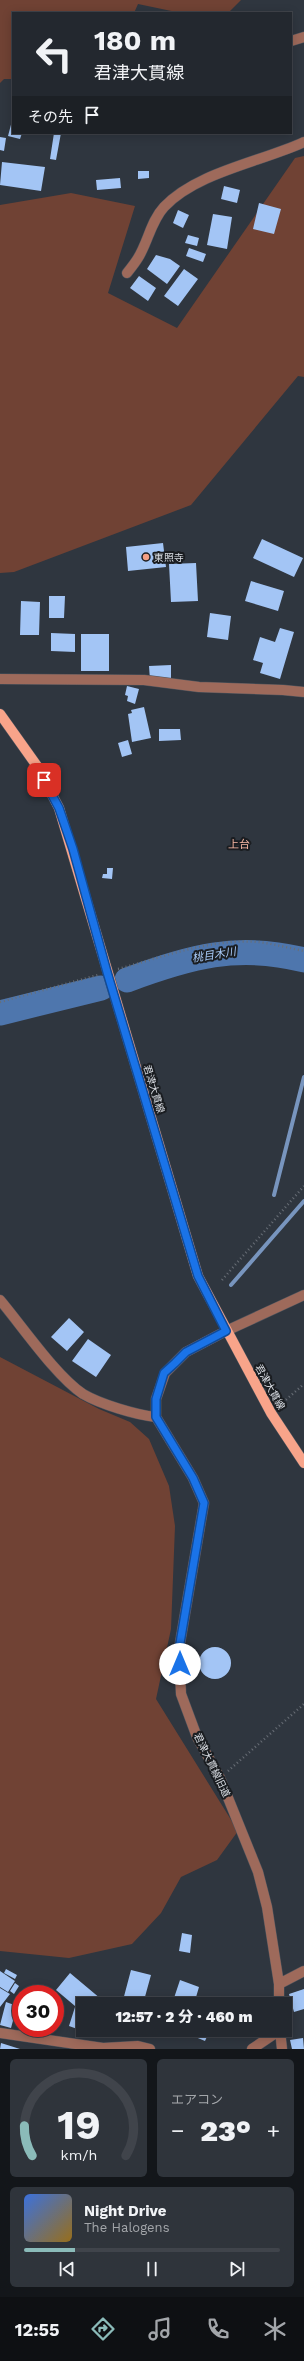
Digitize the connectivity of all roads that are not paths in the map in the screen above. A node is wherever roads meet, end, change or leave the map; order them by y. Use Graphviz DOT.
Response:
graph roads {
  1 [pos="304,37"];
  2 [pos="292,41"];
  3 [pos="304,142"];
  4 [pos="127,273"];
  5 [pos="0,679"];
  6 [pos="304,692"];
  7 [pos="0,714"];
  8 [pos="304,1295"];
  9 [pos="0,1300"];
  10 [pos="226,1331"];
  11 [pos="156,1417"];
  12 [pos="304,1463"];
  13 [pos="304,1971"];
  14 [pos="279,1984"];
  15 [pos="280,1997"];
  16 [pos="0,2033"];
  17 [pos="270,2037"];
  18 [pos="281,2037"];
  19 [pos="150,2049"];
  20 [pos="252,2049"];
  21 [pos="282,2049"];
  1 -- 2 [label="street"];
  3 -- 4 [label="street"];
  5 -- 6 [label="street"];
  7 -- 10 [label="main road, 君津大貫線"];
  8 -- 10 [label="street"];
  9 -- 11 [label="street"];
  10 -- 11 [label="street"];
  10 -- 12 [label="main road, 君津大貫線"];
  11 -- 14 [label="street, 君津大貫線旧道"];
  13 -- 14 [label="street"];
  14 -- 15 [label="street, 君津大貫線旧道"];
  16 -- 19 [label="street"];
  17 -- 20 [label="street"];
  18 -- 21 [label="street"];
}
